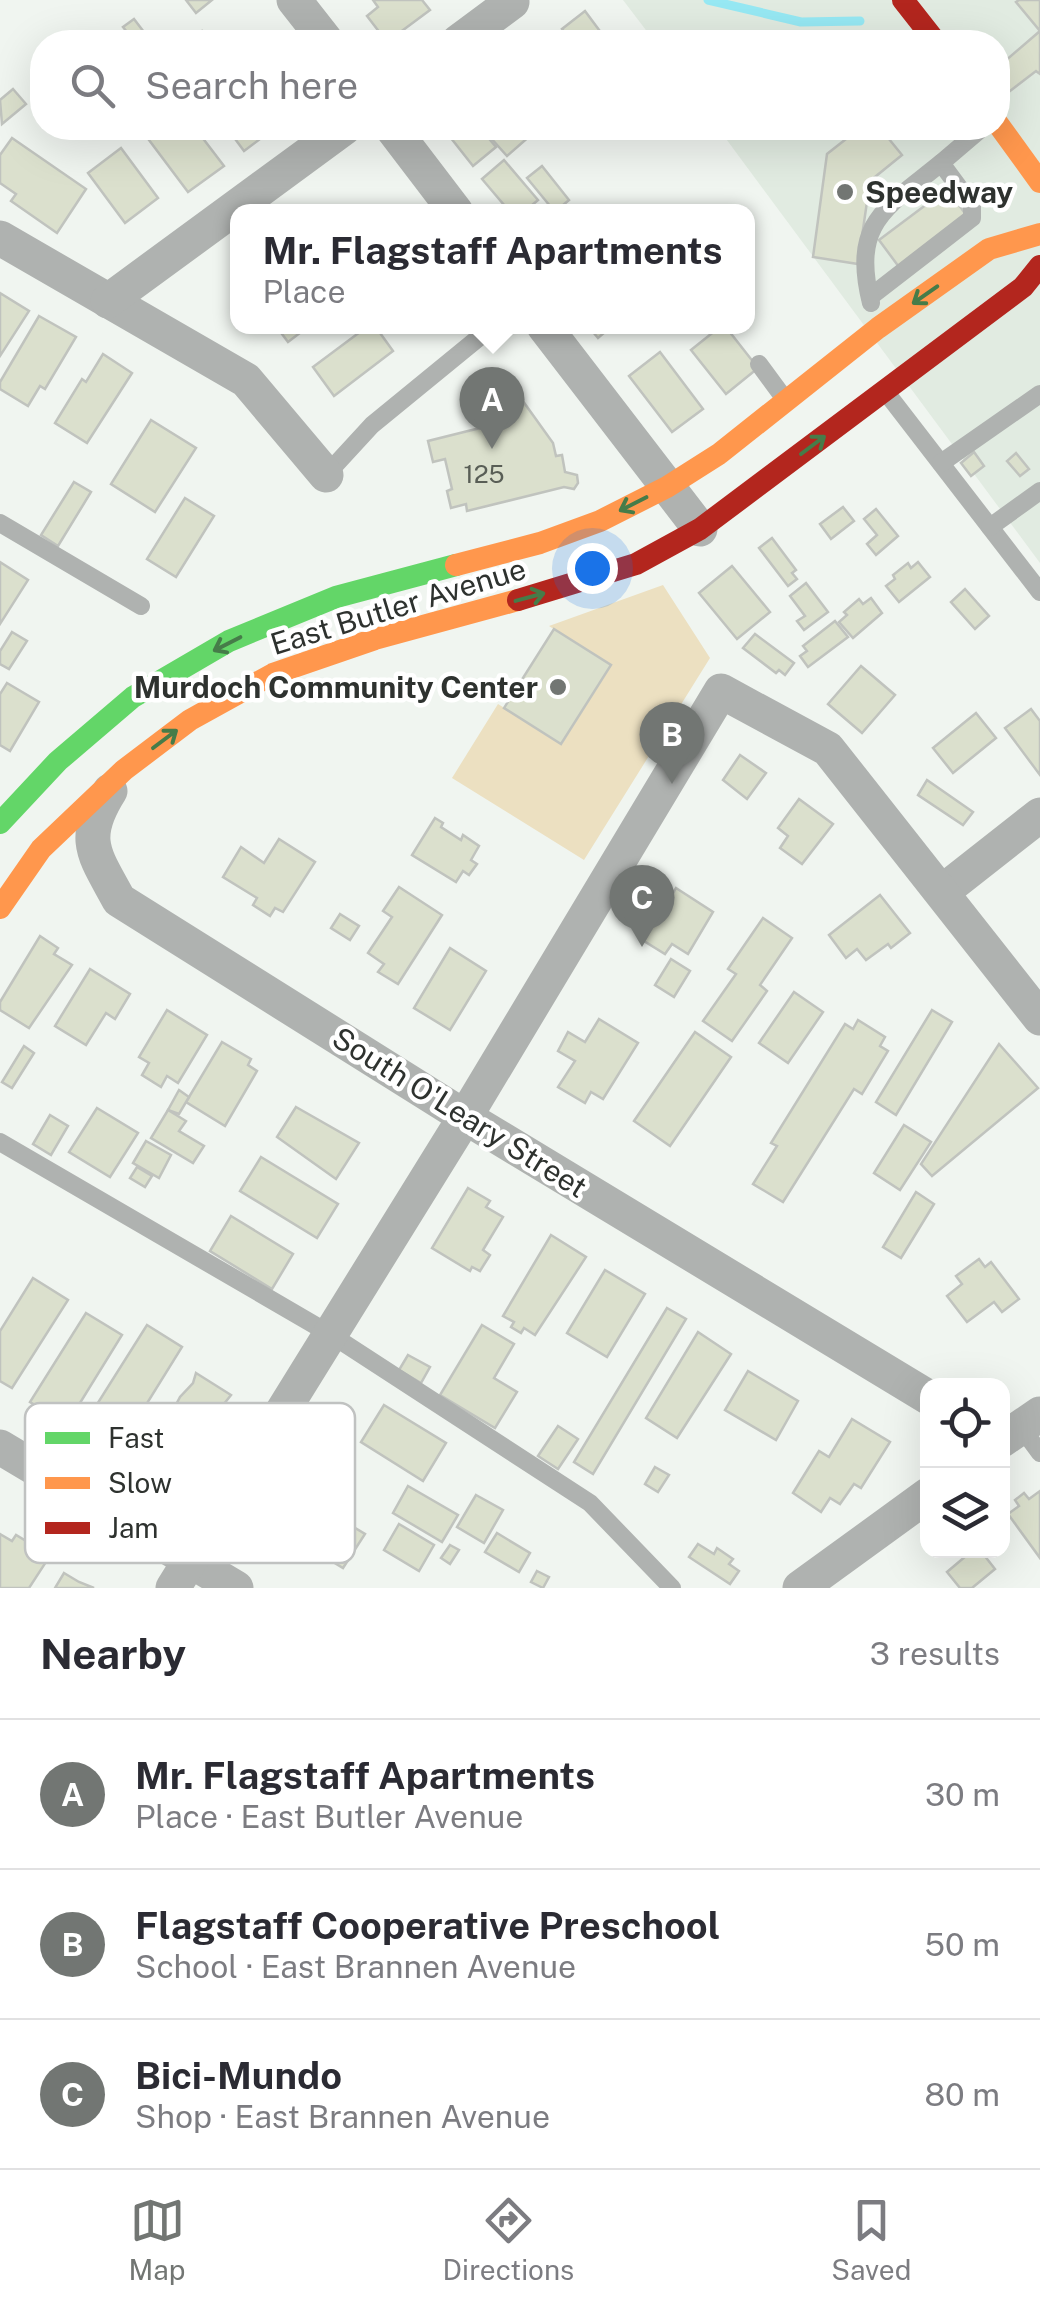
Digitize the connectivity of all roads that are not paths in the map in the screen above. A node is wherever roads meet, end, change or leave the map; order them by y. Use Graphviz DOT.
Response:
graph roads {
  1 [pos="294,0"];
  2 [pos="903,0"];
  3 [pos="512,2"];
  4 [pos="318,30"];
  5 [pos="474,30"];
  6 [pos="927,30"];
  7 [pos="328,140"];
  8 [pos="401,140"];
  9 [pos="968,140"];
  10 [pos="1010,140"];
  11 [pos="941,163"];
  12 [pos="1040,182"];
  13 [pos="240,204"];
  14 [pos="450,204"];
  15 [pos="230,212"];
  16 [pos="958,229"];
  17 [pos="1040,234"];
  18 [pos="0,238"];
  19 [pos="978,257"];
  20 [pos="1040,266"];
  21 [pos="870,297"];
  22 [pos="108,301"];
  23 [pos="878,328"];
  24 [pos="482,334"];
  25 [pos="550,334"];
  26 [pos="758,364"];
  27 [pos="885,391"];
  28 [pos="1040,394"];
  29 [pos="787,403"];
  30 [pos="940,464"];
  31 [pos="326,475"];
  32 [pos="667,487"];
  33 [pos="1040,491"];
  34 [pos="0,523"];
  35 [pos="990,527"];
  36 [pos="700,529"];
  37 [pos="1040,592"];
  38 [pos="141,606"];
  39 [pos="124,770"];
  40 [pos="1040,816"];
  41 [pos="0,824"];
  42 [pos="42,849"];
  43 [pos="942,892"];
  44 [pos="0,908"];
  45 [pos="1040,1018"];
  46 [pos="465,1116"];
  47 [pos="0,1142"];
  48 [pos="330,1334"];
  49 [pos="920,1392"];
  50 [pos="287,1403"];
  51 [pos="0,1447"];
  52 [pos="25,1465"];
  53 [pos="920,1501"];
  54 [pos="181,1574"];
  55 [pos="236,1588"];
  56 [pos="672,1588"];
  57 [pos="800,1588"];
  1 -- 4 [label="street"];
  2 -- 6 [label="main road"];
  3 -- 5 [label="street"];
  7 -- 13 [label="street"];
  8 -- 14 [label="street"];
  9 -- 11 [label="lane"];
  10 -- 12 [label="main road"];
  11 -- 16 [label="lane"];
  11 -- 21 [label="lane"];
  15 -- 22 [label="street"];
  16 -- 19 [label="lane"];
  16 -- 21 [label="lane"];
  17 -- 19 [label="main road, East Butler Avenue"];
  18 -- 22 [label="street"];
  19 -- 23 [label="main road, East Butler Avenue, one-way"];
  20 -- 27 [label="main road, East Butler Avenue"];
  21 -- 23 [label="lane"];
  22 -- 31 [label="street"];
  23 -- 29 [label="main road, East Butler Avenue"];
  24 -- 31 [label="lane"];
  25 -- 32 [label="street"];
  26 -- 29 [label="lane"];
  27 -- 30 [label="lane"];
  36 -- 27 [label="main road, East Butler Avenue, one-way"];
  28 -- 30 [label="lane"];
  29 -- 32 [label="main road, East Butler Avenue"];
  30 -- 35 [label="lane"];
  32 -- 36 [label="street"];
  32 -- 41 [label="main road, East Butler Avenue, one-way"];
  33 -- 35 [label="lane"];
  34 -- 38 [label="lane"];
  35 -- 37 [label="lane"];
  39 -- 36 [label="main road, East Butler Avenue, one-way"];
  39 -- 42 [label="main road, East Butler Avenue"];
  39 -- 46 [label="street, South O'Leary Street"];
  40 -- 43 [label="street"];
  41 -- 42 [label="street"];
  42 -- 44 [label="main road, East Butler Avenue"];
  43 -- 45 [label="street"];
  43 -- 46 [label="street"];
  46 -- 48 [label="street"];
  46 -- 49 [label="street, South O'Leary Street"];
  47 -- 48 [label="lane"];
  48 -- 50 [label="street"];
  48 -- 56 [label="lane"];
  51 -- 52 [label="street"];
  53 -- 57 [label="street"];
  54 -- 55 [label="street"];
}
